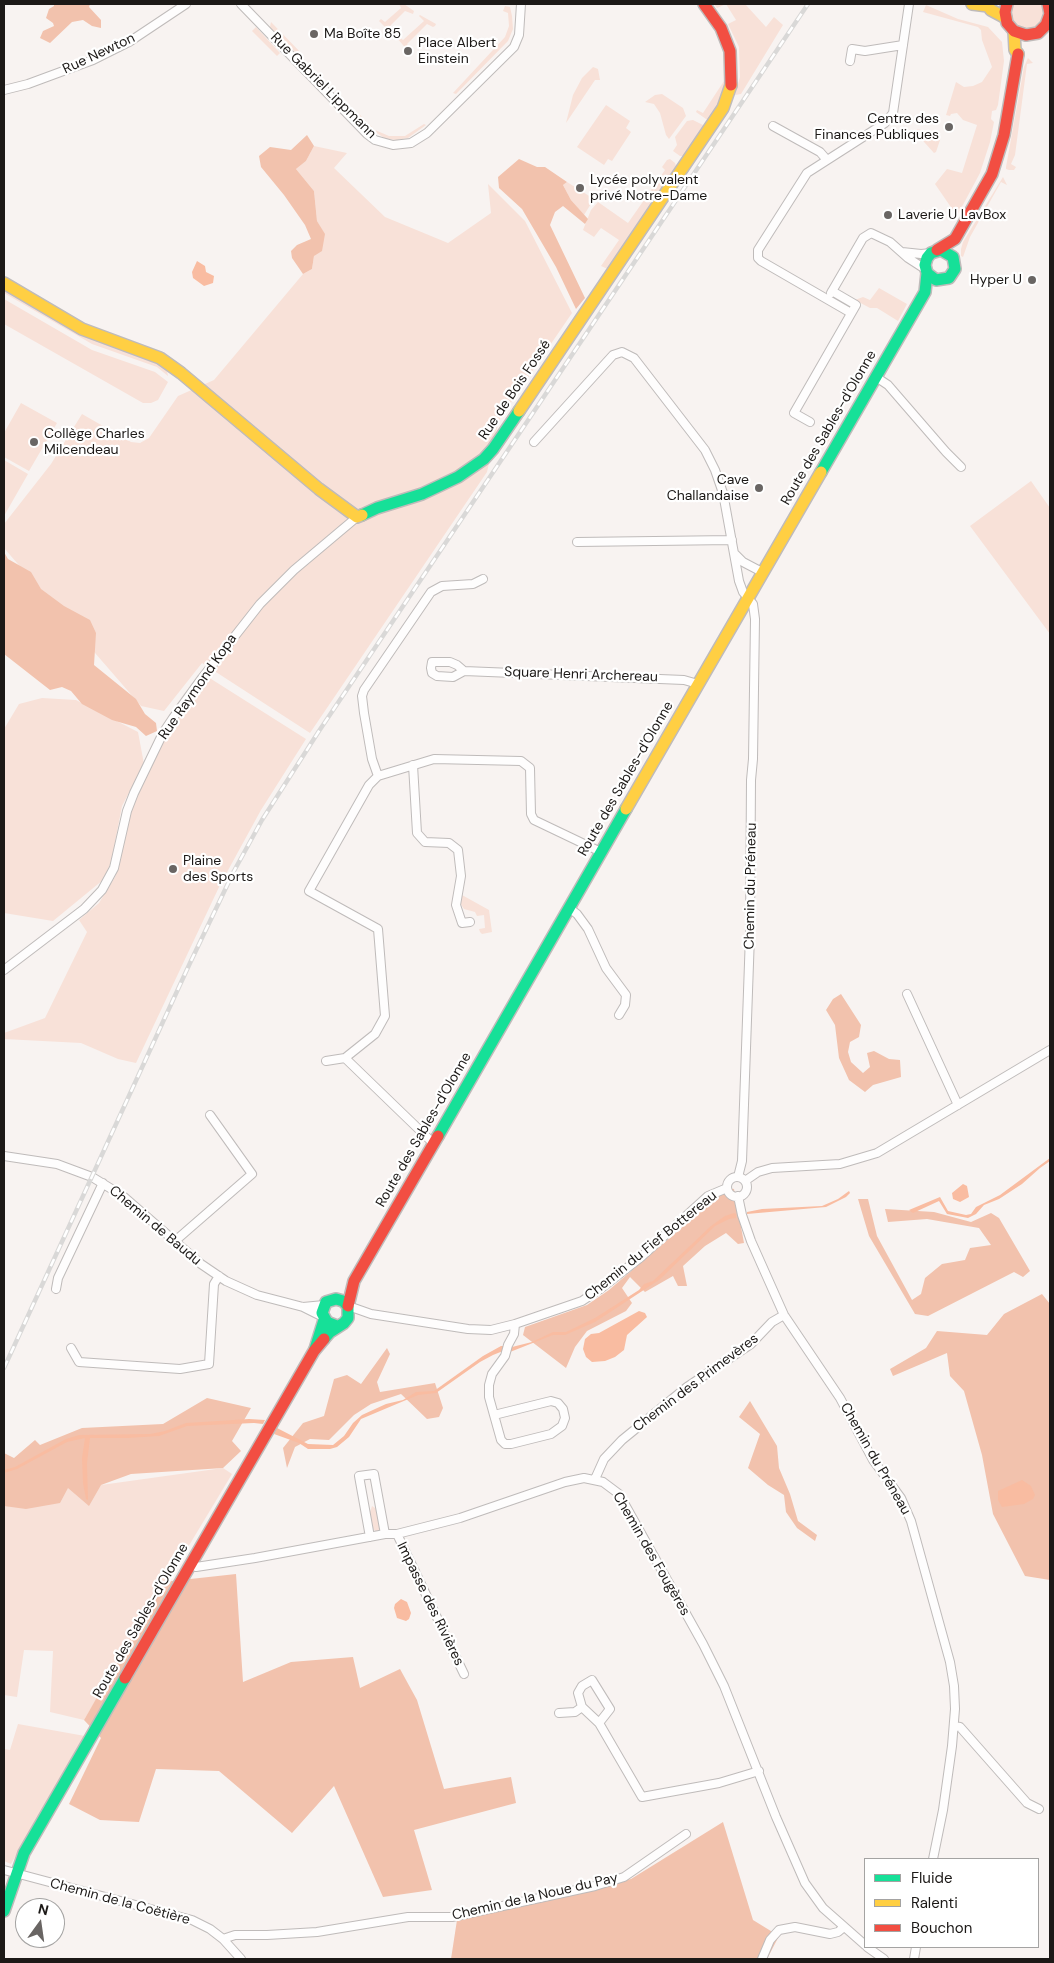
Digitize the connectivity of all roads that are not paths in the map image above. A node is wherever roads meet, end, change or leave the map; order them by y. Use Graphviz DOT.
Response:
graph roads {
  1 [pos="186,4"];
  2 [pos="240,4"];
  3 [pos="521,4"];
  4 [pos="704,4"];
  5 [pos="909,4"];
  6 [pos="972,4"];
  7 [pos="1007,4"];
  8 [pos="1048,4"];
  9 [pos="989,5"];
  10 [pos="1006,18"];
  11 [pos="1048,25"];
  12 [pos="1014,31"];
  13 [pos="1032,35"];
  14 [pos="903,46"];
  15 [pos="1018,54"];
  16 [pos="850,61"];
  17 [pos="4,90"];
  18 [pos="773,126"];
  19 [pos="828,160"];
  20 [pos="955,239"];
  21 [pos="902,252"];
  22 [pos="934,252"];
  23 [pos="955,261"];
  24 [pos="926,271"];
  25 [pos="942,280"];
  26 [pos="4,283"];
  27 [pos="832,291"];
  28 [pos="925,292"];
  29 [pos="827,299"];
  30 [pos="851,314"];
  31 [pos="876,377"];
  32 [pos="810,422"];
  33 [pos="534,442"];
  34 [pos="961,466"];
  35 [pos="357,518"];
  36 [pos="732,540"];
  37 [pos="577,542"];
  38 [pos="735,554"];
  39 [pos="762,572"];
  40 [pos="483,579"];
  41 [pos="748,597"];
  42 [pos="464,670"];
  43 [pos="698,684"];
  44 [pos="413,765"];
  45 [pos="378,776"];
  46 [pos="601,852"];
  47 [pos="569,908"];
  48 [pos="470,922"];
  49 [pos="4,970"];
  50 [pos="908,994"];
  51 [pos="619,1015"];
  52 [pos="1050,1050"];
  53 [pos="345,1058"];
  54 [pos="326,1061"];
  55 [pos="958,1105"];
  56 [pos="210,1115"];
  57 [pos="434,1143"];
  58 [pos="4,1156"];
  59 [pos="741,1179"];
  60 [pos="103,1184"];
  61 [pos="727,1188"];
  62 [pos="738,1196"];
  63 [pos="175,1241"];
  64 [pos="219,1276"];
  65 [pos="354,1281"];
  66 [pos="56,1289"];
  67 [pos="336,1299"];
  68 [pos="324,1305"];
  69 [pos="303,1307"];
  70 [pos="348,1311"];
  71 [pos="784,1315"];
  72 [pos="324,1318"];
  73 [pos="515,1324"];
  74 [pos="337,1326"];
  75 [pos="71,1348"];
  76 [pos="314,1351"];
  77 [pos="494,1415"];
  78 [pos="595,1479"];
  79 [pos="385,1534"];
  80 [pos="397,1534"];
  81 [pos="370,1537"];
  82 [pos="191,1565"];
  83 [pos="464,1674"];
  84 [pos="582,1707"];
  85 [pos="559,1713"];
  86 [pos="599,1723"];
  87 [pos="954,1726"];
  88 [pos="759,1771"];
  89 [pos="1038,1810"];
  90 [pos="686,1834"];
  91 [pos="933,1858"];
  92 [pos="4,1870"];
  93 [pos="16,1872"];
  94 [pos="4,1911"];
  95 [pos="844,1927"];
  96 [pos="223,1938"];
  97 [pos="864,1944"];
  98 [pos="869,1948"];
  99 [pos="241,1959"];
  100 [pos="762,1959"];
  101 [pos="884,1959"];
  1 -- 17 [label="street, Rue Newton"];
  2 -- 3 [label="street, Rue Gabriel Lippmann"];
  4 -- 35 [label="main road, Rue de Bois Fossé"];
  5 -- 14 [label="street"];
  6 -- 9 [label="main road"];
  7 -- 10 [label="main road"];
  8 -- 11 [label="main road"];
  9 -- 10 [label="main road"];
  10 -- 12 [label="main road"];
  11 -- 13 [label="main road"];
  12 -- 13 [label="main road"];
  12 -- 15 [label="main road"];
  13 -- 15 [label="main road"];
  14 -- 16 [label="street"];
  14 -- 19 [label="street"];
  15 -- 20 [label="main road"];
  18 -- 19 [label="street"];
  19 -- 29 [label="street"];
  20 -- 22 [label="main road"];
  20 -- 23 [label="main road"];
  21 -- 22 [label="street"];
  21 -- 24 [label="street"];
  21 -- 27 [label="street"];
  22 -- 23 [label="main road"];
  22 -- 24 [label="main road"];
  23 -- 25 [label="main road"];
  24 -- 25 [label="main road"];
  24 -- 28 [label="main road, Route des Sables-d'Olonne"];
  25 -- 28 [label="main road, Route des Sables-d'Olonne"];
  26 -- 35 [label="main road"];
  27 -- 29 [label="street"];
  27 -- 30 [label="street"];
  28 -- 31 [label="main road, Route des Sables-d'Olonne"];
  29 -- 30 [label="street"];
  30 -- 32 [label="street"];
  31 -- 34 [label="street"];
  31 -- 39 [label="main road, Route des Sables-d'Olonne"];
  33 -- 36 [label="street, Chemin du Préneau"];
  35 -- 49 [label="street, Rue Raymond Kopa"];
  36 -- 37 [label="street"];
  36 -- 38 [label="street, Chemin du Préneau"];
  38 -- 39 [label="street"];
  38 -- 41 [label="street, Chemin du Préneau"];
  39 -- 41 [label="main road, Route des Sables-d'Olonne"];
  40 -- 45 [label="street"];
  41 -- 43 [label="main road, Route des Sables-d'Olonne"];
  41 -- 59 [label="street, Chemin du Préneau"];
  42 -- 43 [label="street, Square Henri Archereau"];
  43 -- 46 [label="main road, Route des Sables-d'Olonne"];
  44 -- 45 [label="street"];
  44 -- 46 [label="street"];
  44 -- 48 [label="street"];
  45 -- 53 [label="street"];
  46 -- 47 [label="main road, Route des Sables-d'Olonne"];
  47 -- 51 [label="street"];
  47 -- 57 [label="main road, Route des Sables-d'Olonne"];
  50 -- 55 [label="street"];
  52 -- 55 [label="street"];
  53 -- 54 [label="street"];
  53 -- 57 [label="street"];
  55 -- 59 [label="street"];
  56 -- 63 [label="street"];
  57 -- 65 [label="main road, Route des Sables-d'Olonne"];
  58 -- 60 [label="street, Chemin de Baudu"];
  59 -- 61 [label="street"];
  59 -- 62 [label="street"];
  60 -- 63 [label="street, Chemin de Baudu"];
  60 -- 66 [label="street"];
  61 -- 62 [label="street"];
  61 -- 73 [label="street, Chemin du Fief Bottereau"];
  62 -- 71 [label="street, Chemin du Préneau"];
  63 -- 64 [label="street, Chemin de Baudu"];
  64 -- 69 [label="street, Chemin de Baudu"];
  64 -- 75 [label="street"];
  65 -- 67 [label="main road, Route des Sables-d'Olonne"];
  65 -- 70 [label="main road, Route des Sables-d'Olonne"];
  67 -- 68 [label="main road, Route des Sables-d'Olonne"];
  67 -- 70 [label="main road"];
  68 -- 69 [label="street, Chemin de Baudu"];
  68 -- 72 [label="main road, Route des Sables-d'Olonne"];
  69 -- 72 [label="street, Chemin de Baudu"];
  70 -- 73 [label="street, Chemin du Fief Bottereau"];
  70 -- 74 [label="main road, Route des Sables-d'Olonne"];
  71 -- 78 [label="street, Chemin des Primevères"];
  71 -- 87 [label="street, Chemin du Préneau"];
  72 -- 74 [label="main road"];
  72 -- 76 [label="main road, Route des Sables-d'Olonne"];
  73 -- 77 [label="street"];
  74 -- 76 [label="main road, Route des Sables-d'Olonne"];
  76 -- 82 [label="main road, Route des Sables-d'Olonne"];
  77 -- 77 [label="street"];
  78 -- 80 [label="street"];
  78 -- 88 [label="street, Chemin des Fougères"];
  79 -- 80 [label="street"];
  79 -- 81 [label="street"];
  79 -- 81 [label="street"];
  80 -- 83 [label="street, Impasse des Rivières"];
  81 -- 82 [label="street"];
  82 -- 93 [label="main road, Route des Sables-d'Olonne"];
  84 -- 85 [label="street"];
  84 -- 86 [label="street"];
  84 -- 86 [label="street"];
  86 -- 88 [label="street"];
  87 -- 89 [label="street"];
  87 -- 91 [label="street, Chemin du Préneau"];
  88 -- 95 [label="street, Chemin des Fougères"];
  90 -- 96 [label="street, Chemin de la Noue du Pay"];
  92 -- 93 [label="street, Chemin de la Coëtière"];
  93 -- 94 [label="main road, Route des Sables-d'Olonne"];
  93 -- 96 [label="street, Chemin de la Coëtière"];
  95 -- 97 [label="street, Chemin des Fougères"];
  95 -- 100 [label="street"];
  96 -- 99 [label="street, Chemin de la Coëtière"];
  98 -- 101 [label="street, Chemin des Fougères"];
}
